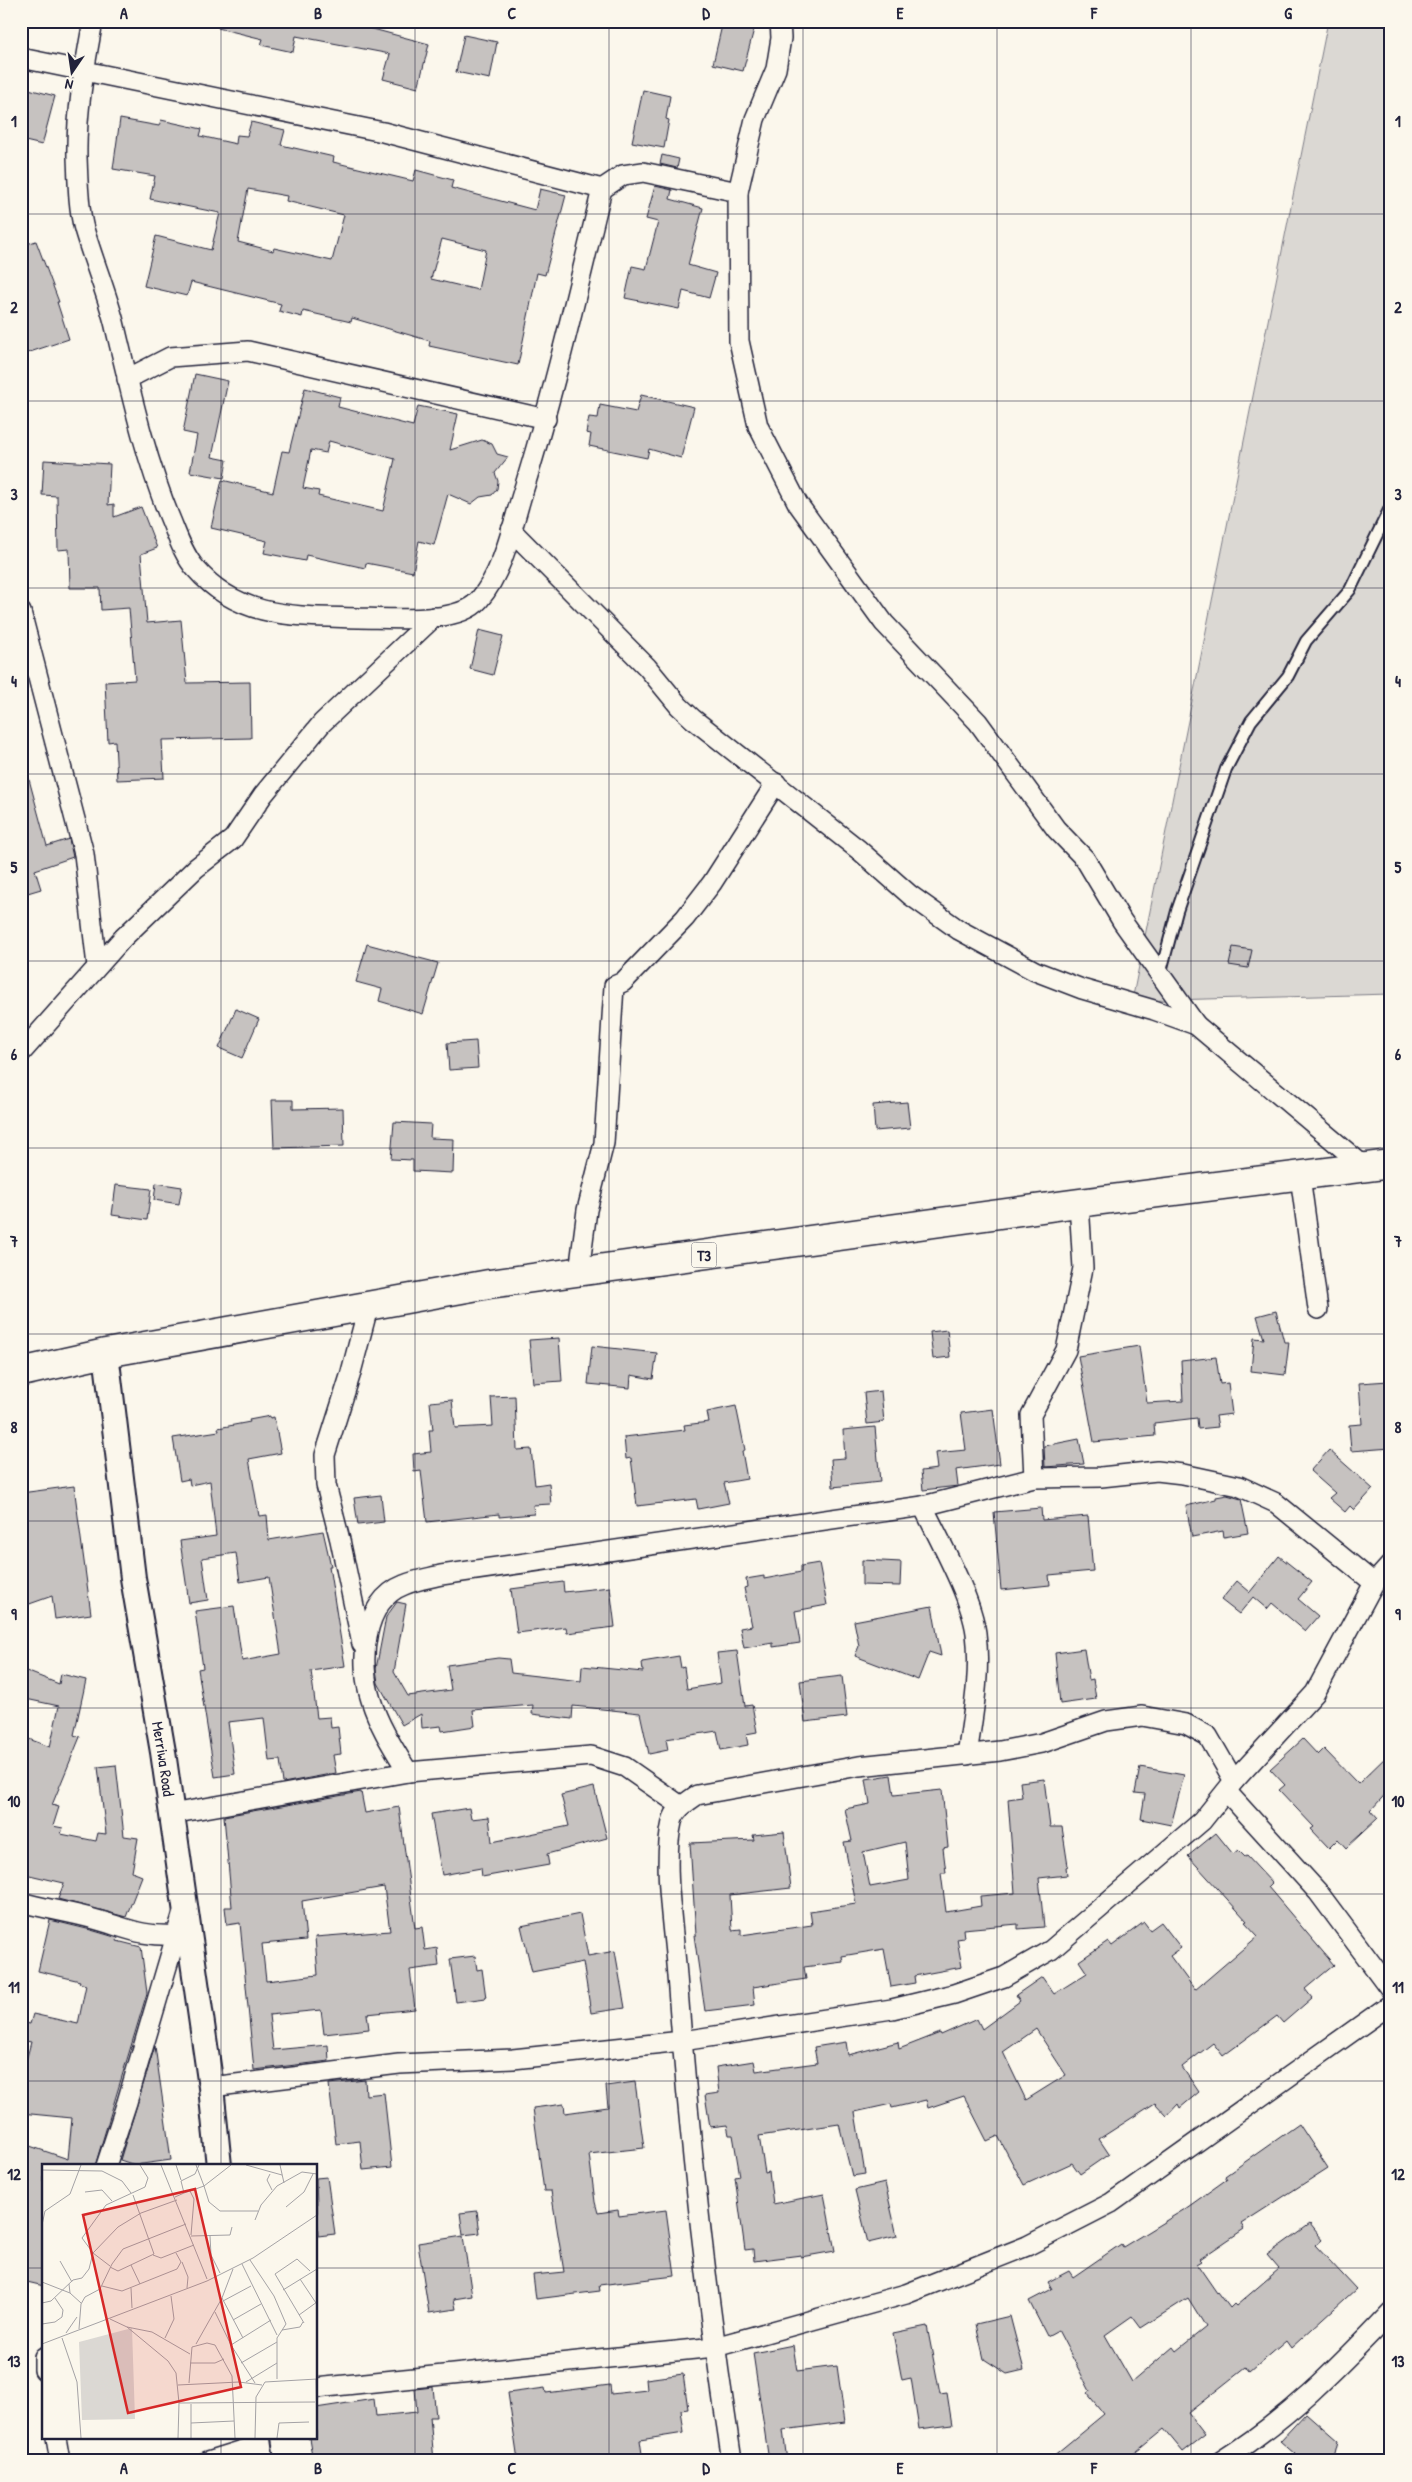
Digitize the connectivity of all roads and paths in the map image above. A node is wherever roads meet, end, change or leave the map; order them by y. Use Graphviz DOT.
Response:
graph roads {
  1 [pos="94,21"];
  2 [pos="780,21"];
  3 [pos="21,58"];
  4 [pos="84,71"];
  5 [pos="602,188"];
  6 [pos="738,192"];
  7 [pos="127,379"];
  8 [pos="546,419"];
  9 [pos="1391,506"];
  10 [pos="511,530"];
  11 [pos="21,612"];
  12 [pos="434,617"];
  13 [pos="776,783"];
  14 [pos="97,966"];
  15 [pos="1160,976"];
  16 [pos="1196,1025"];
  17 [pos="21,1053"];
  18 [pos="1379,1166"];
  19 [pos="1300,1176"];
  20 [pos="1079,1202"];
  21 [pos="580,1272"];
  22 [pos="369,1304"];
  23 [pos="1318,1309"];
  24 [pos="106,1353"];
  25 [pos="21,1372"];
  26 [pos="1034,1478"];
  27 [pos="923,1506"];
  28 [pos="1391,1564"];
  29 [pos="1374,1583"];
  30 [pos="363,1649"];
  31 [pos="967,1755"];
  32 [pos="408,1772"];
  33 [pos="1230,1786"];
  34 [pos="681,1806"];
  35 [pos="171,1814"];
  36 [pos="21,1902"];
  37 [pos="184,1908"];
  38 [pos="177,1934"];
  39 [pos="1391,1990"];
  40 [pos="1391,2004"];
  41 [pos="682,2042"];
  42 [pos="211,2087"];
  43 [pos="107,2164"];
  44 [pos="219,2164"];
  45 [pos="1391,2312"];
  46 [pos="715,2347"];
  47 [pos="318,2388"];
  48 [pos="56,2440"];
  49 [pos="259,2448"];
  50 [pos="60,2461"];
  51 [pos="208,2461"];
  52 [pos="732,2461"];
  53 [pos="1221,2461"];
  1 -- 4 [label="street"];
  2 -- 6 [label="street"];
  3 -- 4 [label="street"];
  4 -- 5 [label="street"];
  4 -- 7 [label="street"];
  5 -- 6 [label="street"];
  5 -- 8 [label="street"];
  6 -- 15 [label="street"];
  7 -- 8 [label="street"];
  7 -- 12 [label="street"];
  8 -- 10 [label="street"];
  9 -- 15 [label="lane"];
  10 -- 12 [label="street"];
  10 -- 13 [label="street"];
  11 -- 14 [label="street"];
  12 -- 14 [label="street"];
  13 -- 16 [label="street"];
  13 -- 21 [label="street"];
  14 -- 17 [label="street"];
  15 -- 16 [label="street"];
  16 -- 18 [label="street"];
  18 -- 19 [label="highway, T3"];
  19 -- 20 [label="highway, T3"];
  19 -- 23 [label="street"];
  20 -- 21 [label="highway, T3"];
  20 -- 26 [label="street"];
  21 -- 22 [label="highway, T3"];
  22 -- 24 [label="highway, T3"];
  22 -- 30 [label="street"];
  24 -- 25 [label="highway, T3"];
  24 -- 35 [label="street, Merriwa Road"];
  26 -- 27 [label="street"];
  26 -- 29 [label="street"];
  27 -- 30 [label="street"];
  27 -- 31 [label="street"];
  28 -- 29 [label="street"];
  29 -- 33 [label="street"];
  30 -- 32 [label="street"];
  31 -- 33 [label="street"];
  31 -- 34 [label="street"];
  32 -- 34 [label="street"];
  32 -- 35 [label="street"];
  33 -- 39 [label="street"];
  33 -- 41 [label="street"];
  34 -- 41 [label="street"];
  35 -- 37 [label="street, Merriwa Road"];
  36 -- 38 [label="street"];
  37 -- 38 [label="street"];
  37 -- 42 [label="street, Merriwa Road"];
  38 -- 43 [label="street"];
  40 -- 46 [label="street"];
  41 -- 42 [label="street"];
  41 -- 46 [label="street"];
  42 -- 44 [label="street, Merriwa Road"];
  45 -- 53 [label="street"];
  46 -- 47 [label="street"];
  46 -- 52 [label="street"];
  48 -- 50 [label="street"];
  49 -- 51 [label="street"];
}
